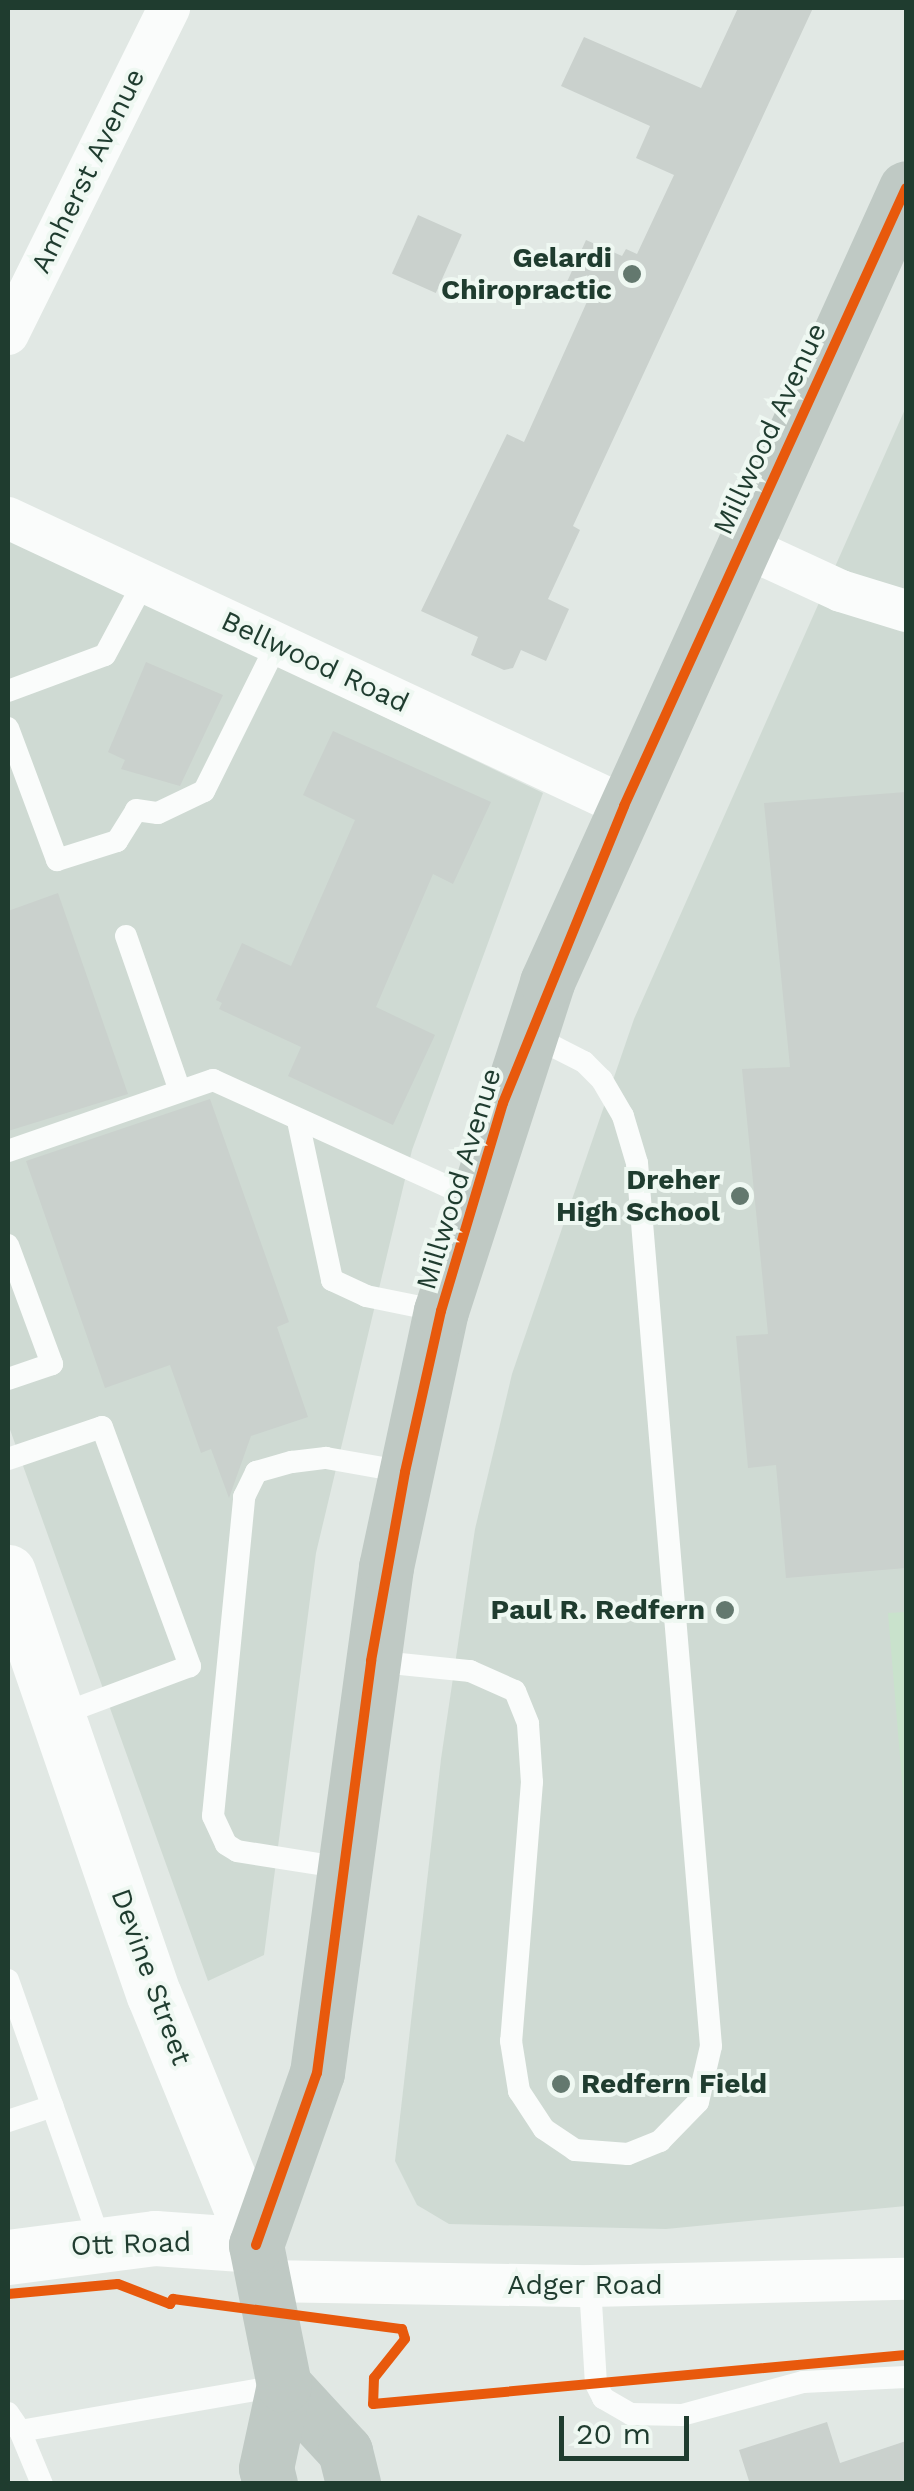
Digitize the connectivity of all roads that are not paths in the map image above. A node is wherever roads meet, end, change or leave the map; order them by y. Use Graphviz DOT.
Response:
graph roads {
  1 [pos="170,8"];
  2 [pos="903,206"];
  3 [pos="8,334"];
  4 [pos="8,518"];
  5 [pos="740,545"];
  6 [pos="144,582"];
  7 [pos="906,611"];
  8 [pos="277,644"];
  9 [pos="8,691"];
  10 [pos="8,728"];
  11 [pos="624,806"];
  12 [pos="126,936"];
  13 [pos="529,1034"];
  14 [pos="180,1091"];
  15 [pos="298,1121"];
  16 [pos="8,1151"];
  17 [pos="474,1198"];
  18 [pos="8,1245"];
  19 [pos="441,1311"];
  20 [pos="8,1378"];
  21 [pos="8,1459"];
  22 [pos="404,1472"];
  23 [pos="8,1572"];
  24 [pos="371,1662"];
  25 [pos="190,1666"];
  26 [pos="226,1668"];
  27 [pos="58,1715"];
  28 [pos="344,1868"];
  29 [pos="8,1980"];
  30 [pos="53,2106"];
  31 [pos="8,2121"];
  32 [pos="100,2241"];
  33 [pos="8,2256"];
  34 [pos="260,2263"];
  35 [pos="906,2279"];
  36 [pos="590,2286"];
  37 [pos="906,2376"];
  38 [pos="284,2385"];
  39 [pos="14,2422"];
  40 [pos="42,2484"];
  41 [pos="270,2484"];
  42 [pos="353,2484"];
  1 -- 3 [label="street, Amherst Avenue"];
  2 -- 5 [label="main road, Millwood Avenue"];
  4 -- 6 [label="street, Bellwood Road"];
  5 -- 7 [label="street"];
  5 -- 11 [label="main road, Millwood Avenue"];
  6 -- 8 [label="street, Bellwood Road"];
  6 -- 9 [label="lane"];
  8 -- 10 [label="lane"];
  8 -- 11 [label="street, Bellwood Road"];
  11 -- 13 [label="main road, Millwood Avenue"];
  12 -- 14 [label="lane"];
  13 -- 17 [label="main road, Millwood Avenue"];
  13 -- 24 [label="lane"];
  14 -- 15 [label="lane"];
  14 -- 16 [label="lane"];
  15 -- 17 [label="lane"];
  15 -- 19 [label="lane"];
  17 -- 19 [label="main road, Millwood Avenue"];
  18 -- 20 [label="lane"];
  19 -- 22 [label="main road, Millwood Avenue"];
  21 -- 25 [label="lane"];
  22 -- 24 [label="main road, Millwood Avenue"];
  22 -- 26 [label="lane"];
  23 -- 27 [label="main road, Devine Street"];
  24 -- 28 [label="main road, Millwood Avenue"];
  25 -- 26 [label="lane"];
  25 -- 27 [label="lane"];
  26 -- 28 [label="lane"];
  27 -- 34 [label="main road, Devine Street"];
  28 -- 34 [label="main road, Millwood Avenue"];
  29 -- 30 [label="lane"];
  30 -- 31 [label="lane"];
  30 -- 32 [label="lane"];
  32 -- 33 [label="main road, Ott Road"];
  32 -- 34 [label="main road, Ott Road"];
  34 -- 36 [label="street, Adger Road"];
  34 -- 38 [label="main road, Devine Street"];
  35 -- 36 [label="street, Adger Road"];
  36 -- 37 [label="lane"];
  38 -- 39 [label="lane"];
  38 -- 41 [label="main road, Devine Street"];
  38 -- 42 [label="main road"];
  39 -- 40 [label="lane"];
}
